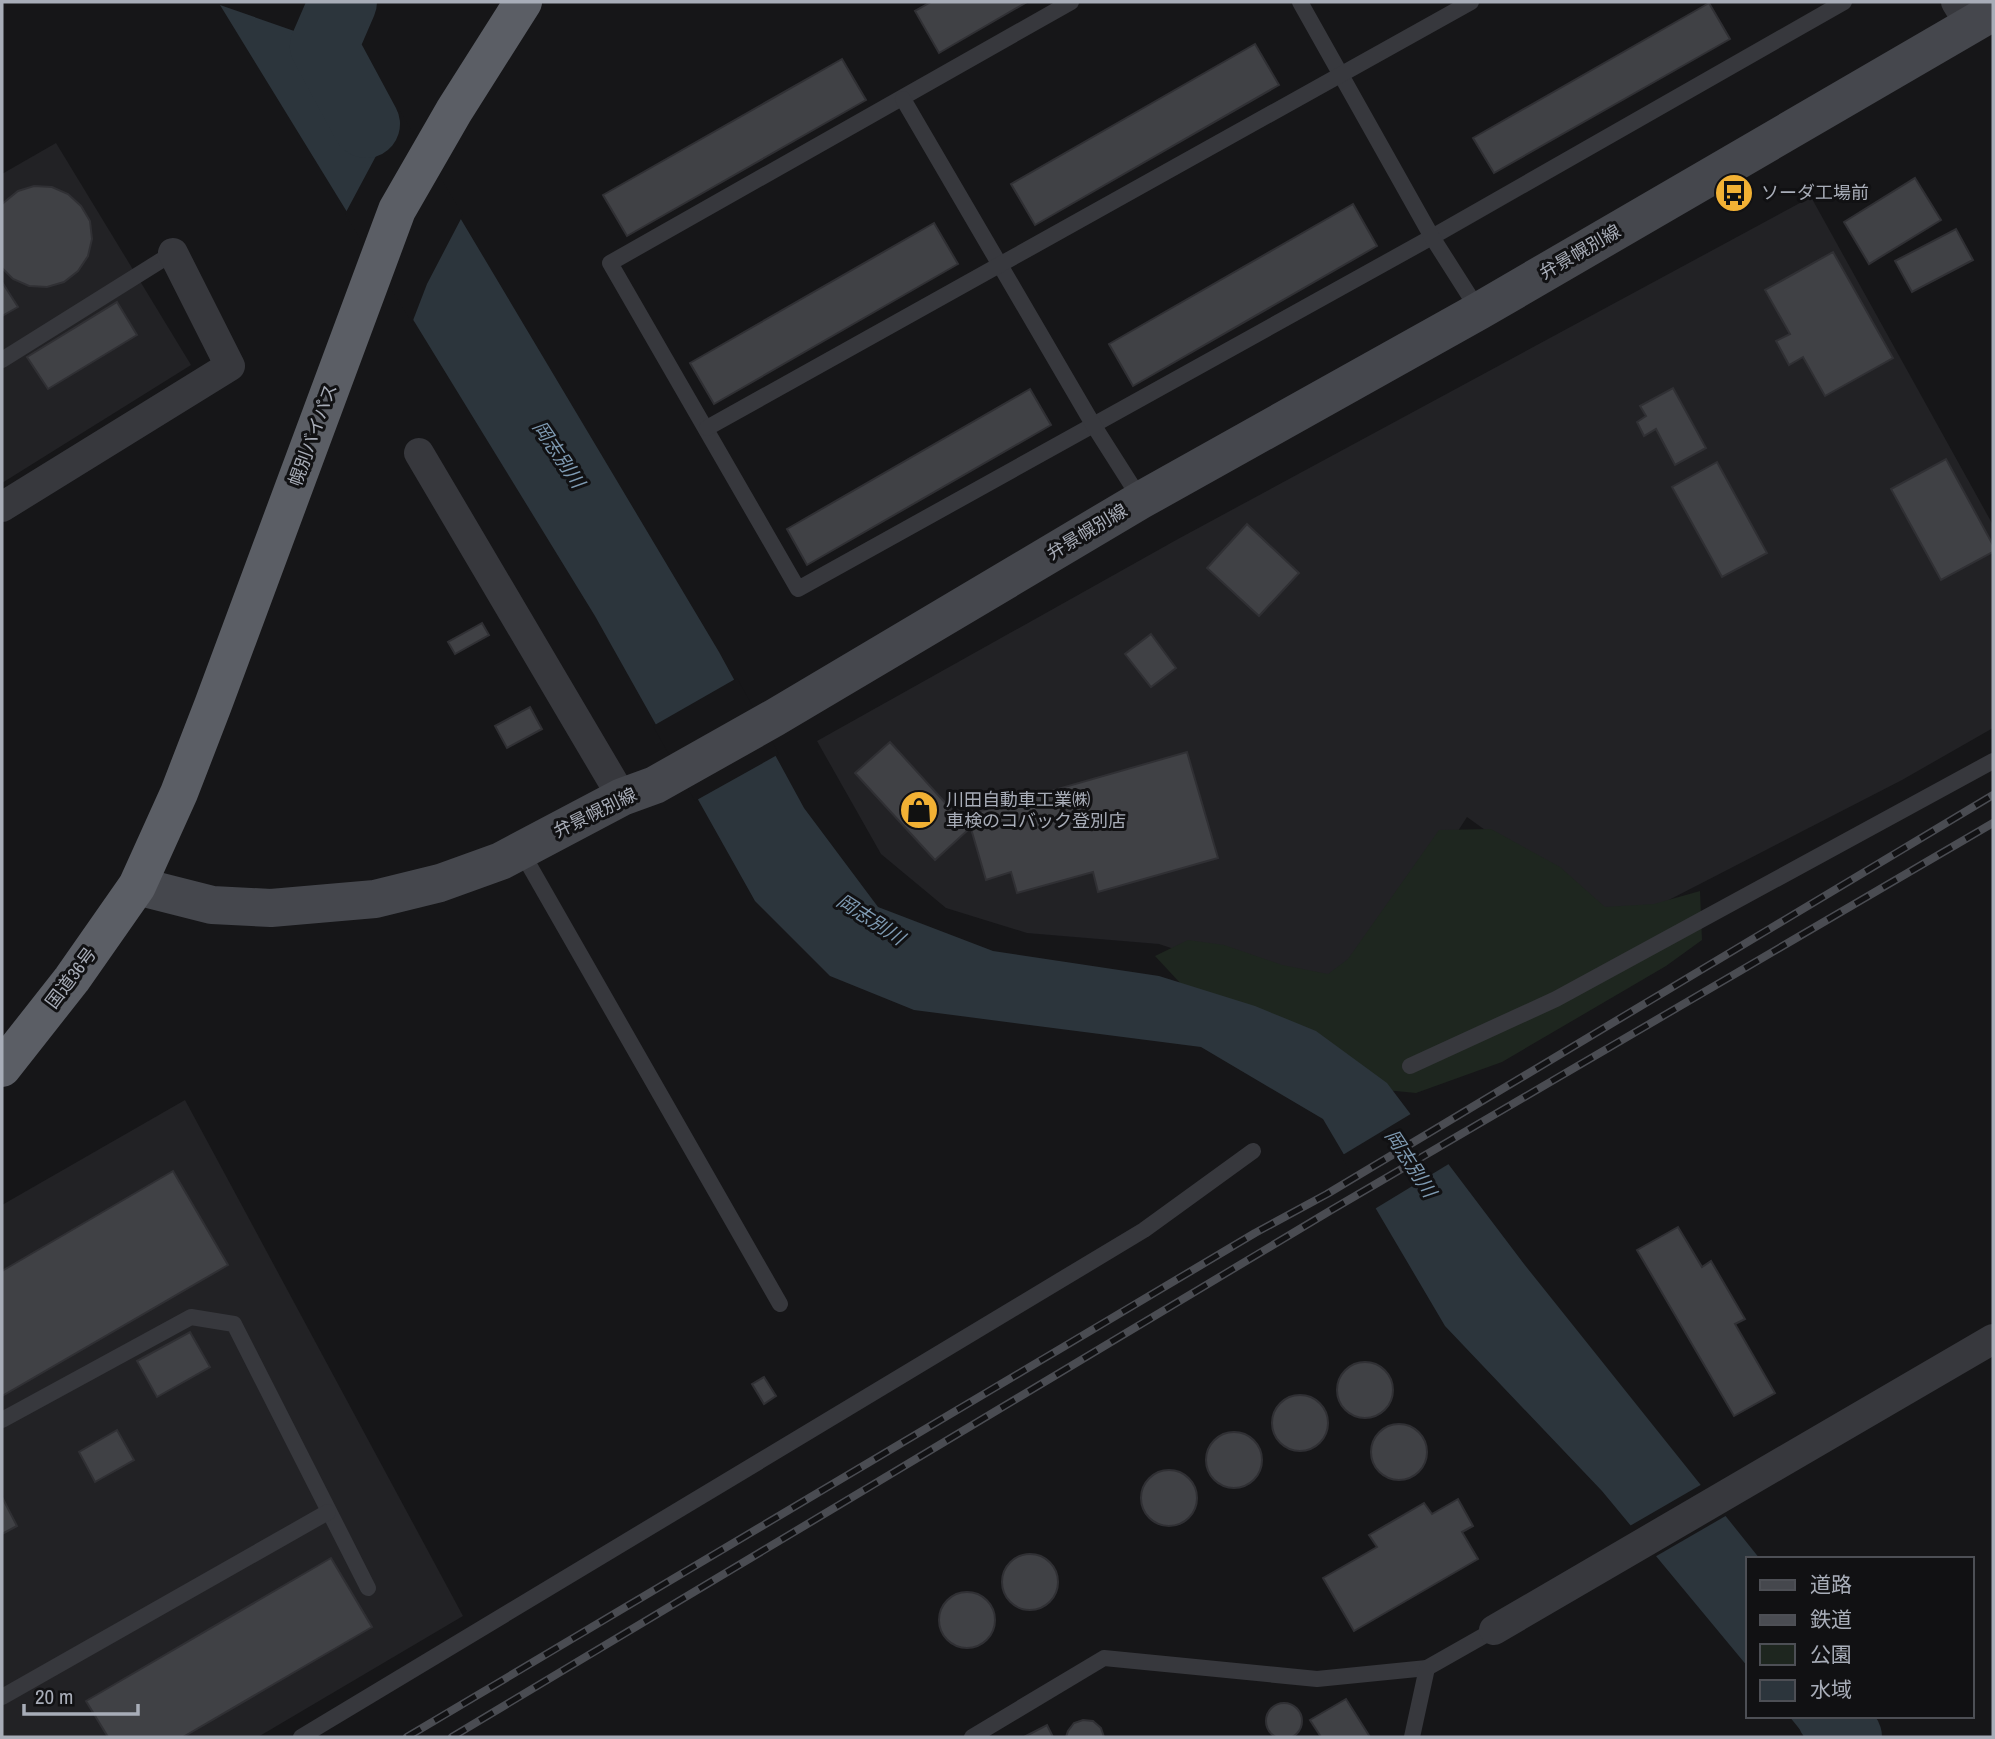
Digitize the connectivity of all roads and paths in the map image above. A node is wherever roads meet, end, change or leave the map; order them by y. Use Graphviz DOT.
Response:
graph roads {
  1 [pos="523,2"];
  2 [pos="1071,2"];
  3 [pos="1300,2"];
  4 [pos="1471,2"];
  5 [pos="1844,2"];
  6 [pos="1973,13"];
  7 [pos="1342,74"];
  8 [pos="903,99"];
  9 [pos="1432,237"];
  10 [pos="173,253"];
  11 [pos="1000,265"];
  12 [pos="1479,311"];
  13 [pos="2,360"];
  14 [pos="1094,426"];
  15 [pos="707,428"];
  16 [pos="419,453"];
  17 [pos="1141,500"];
  18 [pos="2,507"];
  19 [pos="1993,761"];
  20 [pos="638,791"];
  21 [pos="521,850"];
  22 [pos="137,886"];
  23 [pos="1410,1066"];
  24 [pos="2,1068"];
  25 [pos="1253,1151"];
  26 [pos="780,1304"];
  27 [pos="1993,1339"];
  28 [pos="2,1420"];
  29 [pos="328,1512"];
  30 [pos="368,1587"];
  31 [pos="1494,1630"];
  32 [pos="1427,1668"];
  33 [pos="2,1697"];
  34 [pos="302,1737"];
  35 [pos="972,1737"];
  36 [pos="1412,1737"];
  1 -- 22 [label="highway, 幌別バイパス"];
  2 -- 8 [label="lane"];
  3 -- 7 [label="lane"];
  4 -- 7 [label="lane"];
  5 -- 9 [label="lane"];
  6 -- 12 [label="main road, 弁景幌別線"];
  7 -- 9 [label="lane"];
  7 -- 11 [label="lane"];
  8 -- 11 [label="lane"];
  8 -- 15 [label="lane"];
  9 -- 12 [label="lane"];
  9 -- 14 [label="lane"];
  10 -- 13 [label="lane"];
  10 -- 18 [label="street"];
  11 -- 14 [label="lane"];
  11 -- 15 [label="lane"];
  12 -- 17 [label="main road, 弁景幌別線"];
  14 -- 15 [label="lane"];
  14 -- 17 [label="lane"];
  16 -- 20 [label="street"];
  17 -- 20 [label="main road, 弁景幌別線"];
  19 -- 23 [label="lane"];
  20 -- 21 [label="main road, 弁景幌別線"];
  21 -- 22 [label="main road, 弁景幌別線"];
  21 -- 26 [label="lane"];
  22 -- 24 [label="highway, 国道36号"];
  25 -- 34 [label="lane"];
  27 -- 31 [label="street"];
  28 -- 29 [label="lane"];
  29 -- 30 [label="lane"];
  29 -- 33 [label="lane"];
  31 -- 32 [label="lane"];
  32 -- 35 [label="lane"];
  32 -- 36 [label="lane"];
}
